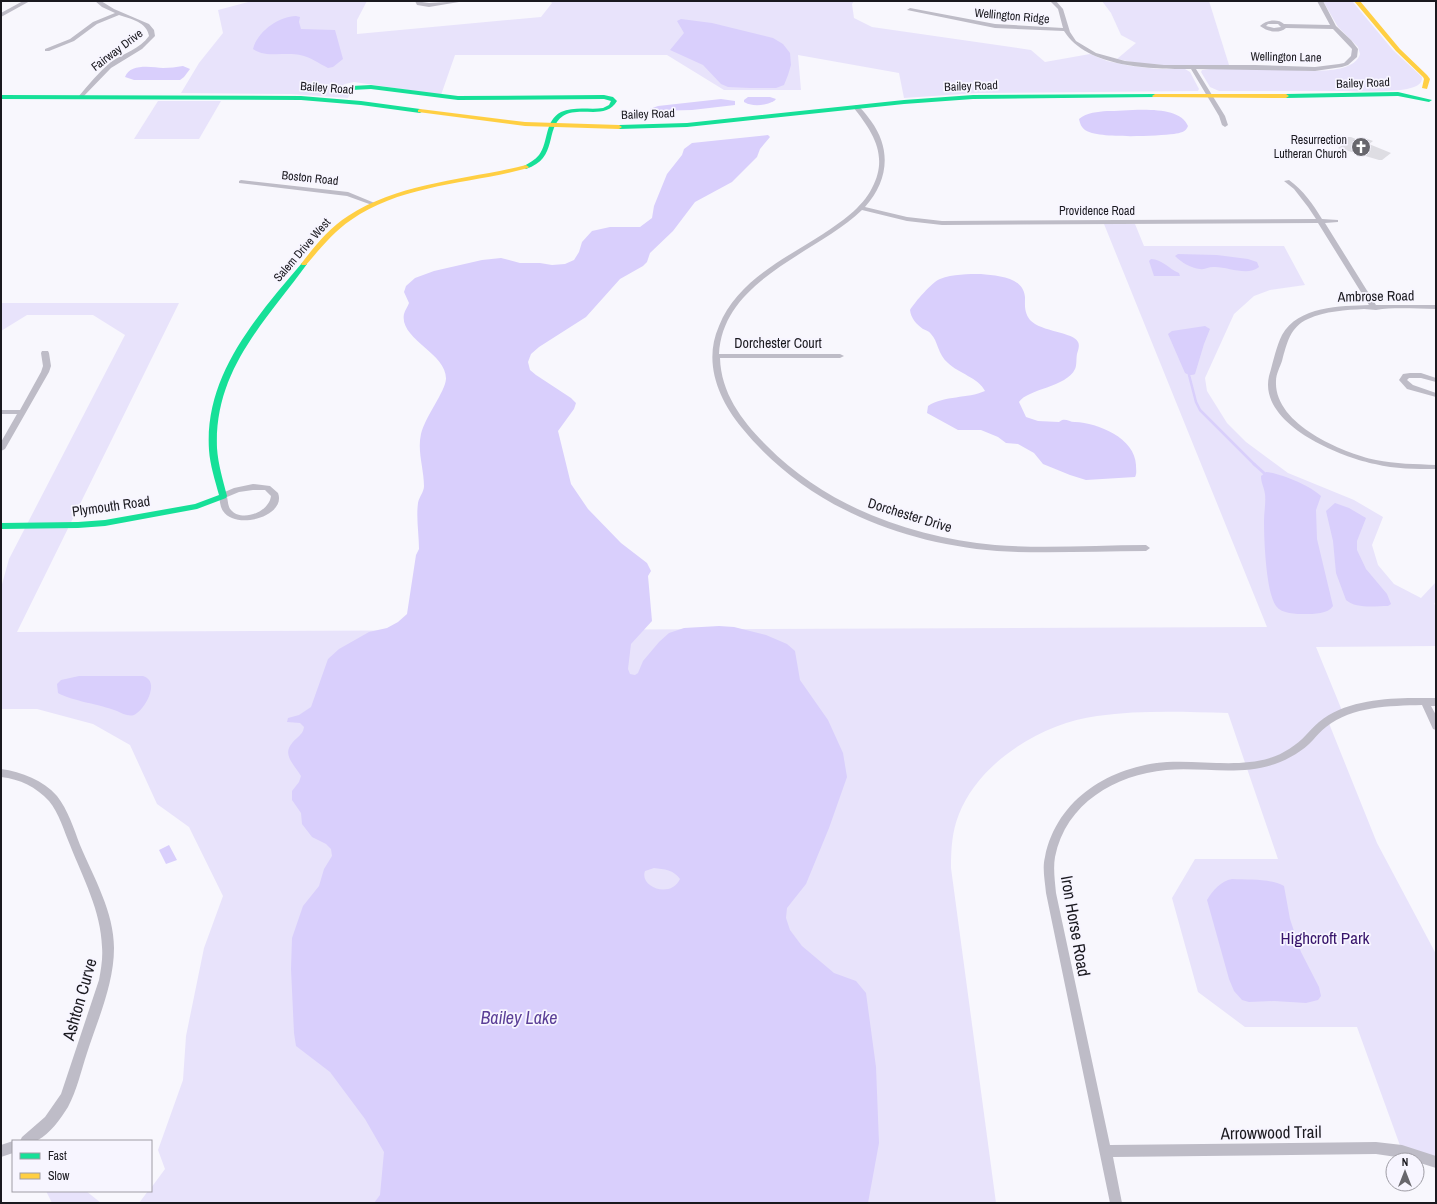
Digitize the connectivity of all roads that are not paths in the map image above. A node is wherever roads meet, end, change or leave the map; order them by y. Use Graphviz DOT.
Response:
graph roads {
  1 [pos="27,1"];
  2 [pos="98,1"];
  3 [pos="418,1"];
  4 [pos="462,1"];
  5 [pos="1052,1"];
  6 [pos="1320,1"];
  7 [pos="1357,1"];
  8 [pos="1365,1"];
  9 [pos="910,10"];
  10 [pos="116,14"];
  11 [pos="1,15"];
  12 [pos="1284,26"];
  13 [pos="1334,26"];
  14 [pos="1066,30"];
  15 [pos="48,50"];
  16 [pos="1193,68"];
  17 [pos="1436,76"];
  18 [pos="1436,86"];
  19 [pos="351,88"];
  20 [pos="1425,88"];
  21 [pos="1209,95"];
  22 [pos="1297,95"];
  23 [pos="1,97"];
  24 [pos="82,97"];
  25 [pos="614,100"];
  26 [pos="1433,101"];
  27 [pos="856,107"];
  28 [pos="1225,125"];
  29 [pos="552,126"];
  30 [pos="1287,181"];
  31 [pos="241,182"];
  32 [pos="374,204"];
  33 [pos="860,208"];
  34 [pos="1320,221"];
  35 [pos="1336,221"];
  36 [pos="1375,308"];
  37 [pos="1436,308"];
  38 [pos="45,353"];
  39 [pos="716,356"];
  40 [pos="840,356"];
  41 [pos="1436,380"];
  42 [pos="1436,395"];
  43 [pos="1,412"];
  44 [pos="23,412"];
  45 [pos="1,449"];
  46 [pos="1436,466"];
  47 [pos="223,496"];
  48 [pos="1,526"];
  49 [pos="1146,548"];
  50 [pos="1425,702"];
  51 [pos="1436,702"];
  52 [pos="1436,726"];
  53 [pos="1,773"];
  54 [pos="28,1140"];
  55 [pos="12,1148"];
  56 [pos="1105,1151"];
  57 [pos="1,1152"];
  58 [pos="1436,1162"];
  59 [pos="1116,1203"];
  1 -- 11 [label="street"];
  2 -- 10 [label="street, Fairway Drive"];
  3 -- 4 [label="street"];
  5 -- 14 [label="street, Wellington Lane"];
  6 -- 13 [label="street, Wellington Lane"];
  7 -- 20 [label="main road"];
  8 -- 17 [label="main road"];
  9 -- 14 [label="street, Wellington Ridge"];
  10 -- 15 [label="street"];
  10 -- 24 [label="street, Fairway Drive"];
  12 -- 13 [label="street"];
  13 -- 16 [label="street, Wellington Lane"];
  14 -- 16 [label="street, Wellington Lane"];
  16 -- 21 [label="street"];
  18 -- 20 [label="main road, Bailey Road"];
  19 -- 25 [label="main road, Bailey Road"];
  20 -- 22 [label="main road, Bailey Road"];
  20 -- 26 [label="main road"];
  21 -- 22 [label="main road, Bailey Road"];
  21 -- 27 [label="main road, Bailey Road"];
  21 -- 28 [label="street"];
  22 -- 26 [label="main road, Bailey Road"];
  23 -- 24 [label="main road, Bailey Road"];
  24 -- 29 [label="main road, Bailey Road"];
  25 -- 29 [label="main road, Salem Drive West"];
  27 -- 29 [label="main road, Bailey Road"];
  27 -- 33 [label="street, Dorchester Drive"];
  29 -- 32 [label="main road, Salem Drive West"];
  30 -- 34 [label="street"];
  31 -- 32 [label="street, Boston Road"];
  32 -- 47 [label="main road, Salem Drive West"];
  33 -- 34 [label="street, Providence Road"];
  33 -- 39 [label="street, Dorchester Drive"];
  34 -- 35 [label="street, Providence Road"];
  34 -- 36 [label="street"];
  36 -- 37 [label="street, Ambrose Road"];
  36 -- 46 [label="street, Ambrose Road"];
  38 -- 44 [label="street"];
  39 -- 40 [label="street, Dorchester Court"];
  39 -- 49 [label="street, Dorchester Drive"];
  41 -- 42 [label="street"];
  43 -- 44 [label="street"];
  44 -- 45 [label="street"];
  47 -- 47 [label="street, Salem Drive West"];
  47 -- 48 [label="main road, Plymouth Road"];
  50 -- 51 [label="street, Iron Horse Road"];
  50 -- 52 [label="street"];
  50 -- 56 [label="street, Iron Horse Road"];
  53 -- 54 [label="street, Ashton Curve"];
  55 -- 57 [label="street"];
  56 -- 58 [label="street, Arrowwood Trail"];
  56 -- 59 [label="street, Iron Horse Road"];
}
